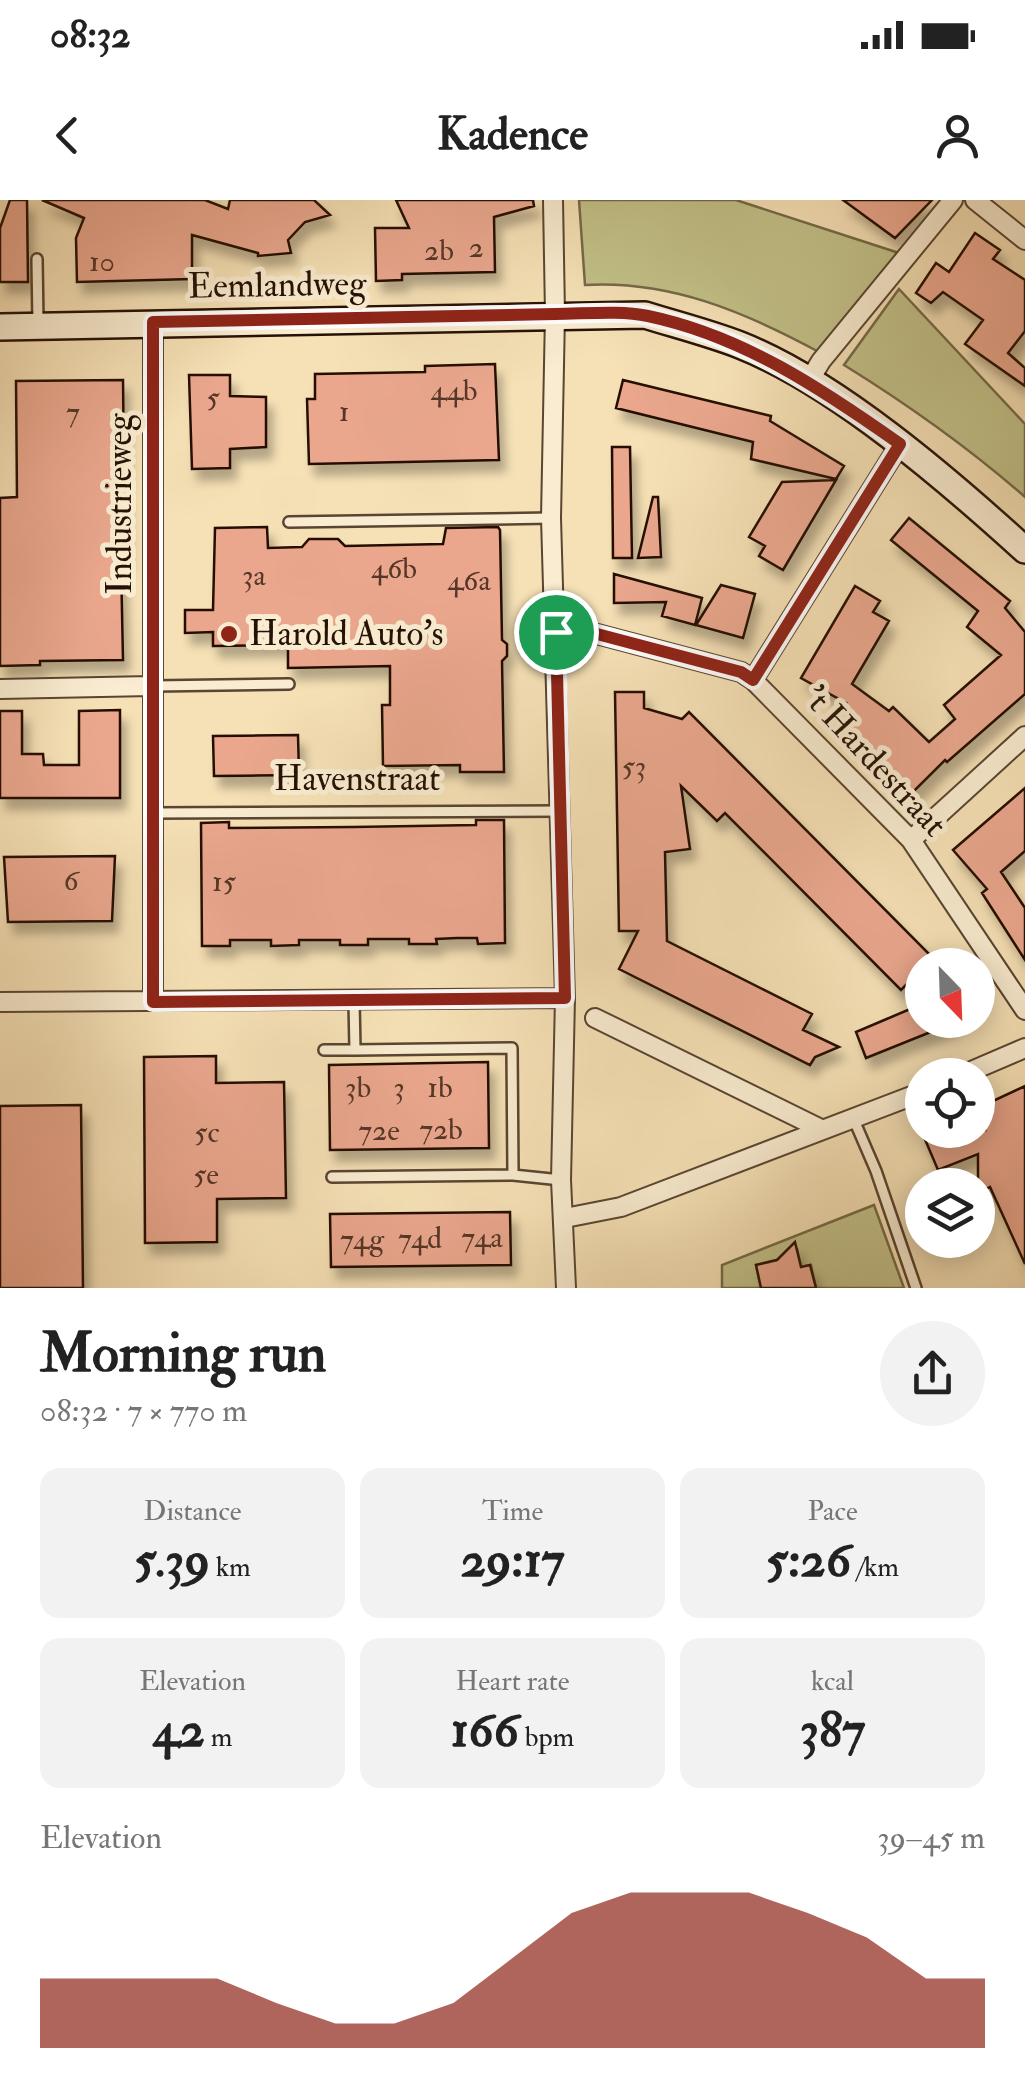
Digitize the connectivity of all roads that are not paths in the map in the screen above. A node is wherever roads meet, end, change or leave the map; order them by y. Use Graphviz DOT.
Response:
graph roads {
  1 [pos="553,200"];
  2 [pos="953,200"];
  3 [pos="975,200"];
  4 [pos="1025,240"];
  5 [pos="37,259"];
  6 [pos="555,314"];
  7 [pos="153,322"];
  8 [pos="38,326"];
  9 [pos="0,328"];
  10 [pos="809,381"];
  11 [pos="900,444"];
  12 [pos="551,518"];
  13 [pos="289,522"];
  14 [pos="1025,550"];
  15 [pos="556,632"];
  16 [pos="753,680"];
  17 [pos="289,684"];
  18 [pos="151,686"];
  19 [pos="0,688"];
  20 [pos="1025,736"];
  21 [pos="560,811"];
  22 [pos="153,812"];
  23 [pos="911,840"];
  24 [pos="565,998"];
  25 [pos="354,1000"];
  26 [pos="0,1002"];
  27 [pos="153,1002"];
  28 [pos="1025,1010"];
  29 [pos="595,1018"];
  30 [pos="1025,1048"];
  31 [pos="324,1050"];
  32 [pos="355,1050"];
  33 [pos="995,1061"];
  34 [pos="905,1099"];
  35 [pos="854,1120"];
  36 [pos="820,1129"];
  37 [pos="512,1175"];
  38 [pos="332,1177"];
  39 [pos="562,1180"];
  40 [pos="566,1218"];
  41 [pos="566,1288"];
  42 [pos="916,1288"];
  1 -- 6 [label="street"];
  2 -- 10 [label="street"];
  3 -- 4 [label="street"];
  5 -- 8 [label="lane"];
  6 -- 7 [label="main road, Eemlandweg"];
  6 -- 10 [label="main road, Eemlandweg"];
  6 -- 12 [label="street"];
  7 -- 8 [label="main road, Eemlandweg"];
  7 -- 18 [label="street, Industrieweg"];
  8 -- 9 [label="main road, Eemlandweg"];
  10 -- 11 [label="main road, Eemlandweg"];
  11 -- 14 [label="main road, Eemlandweg"];
  11 -- 16 [label="street"];
  12 -- 13 [label="lane"];
  12 -- 15 [label="street"];
  15 -- 16 [label="street, 't Hardestraat"];
  15 -- 21 [label="street"];
  16 -- 23 [label="street, 't Hardestraat"];
  17 -- 18 [label="lane"];
  18 -- 19 [label="street"];
  18 -- 22 [label="street, Industrieweg"];
  20 -- 23 [label="street"];
  21 -- 22 [label="lane, Havenstraat"];
  21 -- 24 [label="street"];
  22 -- 27 [label="street, Industrieweg"];
  23 -- 28 [label="street, 't Hardestraat"];
  24 -- 25 [label="street"];
  24 -- 39 [label="street"];
  25 -- 27 [label="street"];
  25 -- 32 [label="lane"];
  26 -- 27 [label="street"];
  29 -- 36 [label="street"];
  30 -- 33 [label="street"];
  31 -- 32 [label="lane"];
  32 -- 37 [label="lane"];
  34 -- 35 [label="street"];
  35 -- 36 [label="street"];
  35 -- 42 [label="lane"];
  36 -- 40 [label="street"];
  37 -- 38 [label="lane"];
  37 -- 39 [label="lane"];
  39 -- 40 [label="street"];
  40 -- 41 [label="street"];
}
